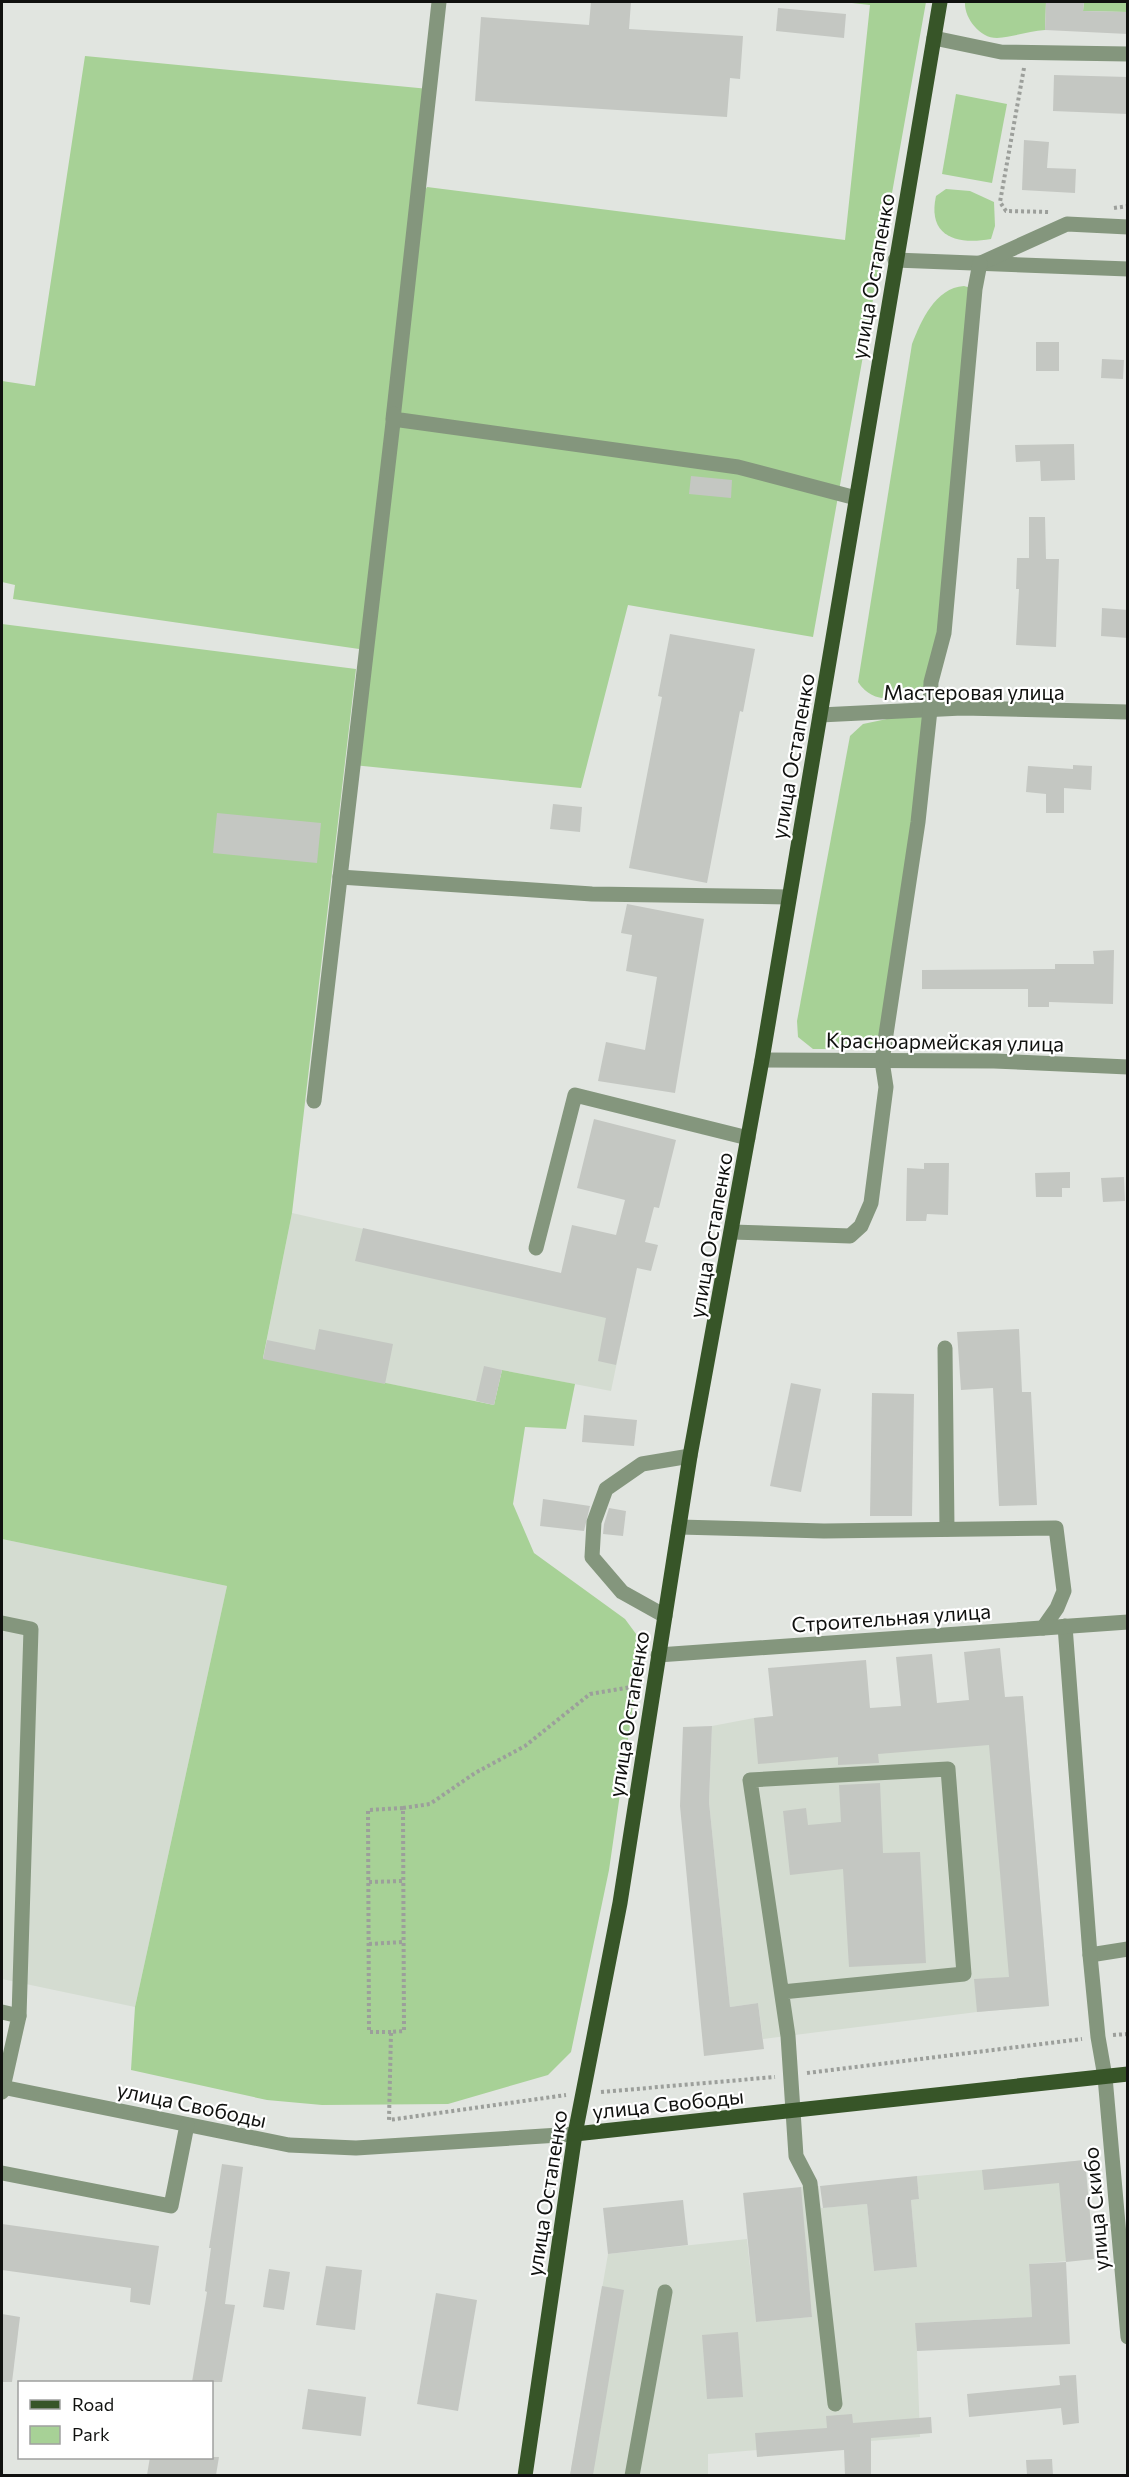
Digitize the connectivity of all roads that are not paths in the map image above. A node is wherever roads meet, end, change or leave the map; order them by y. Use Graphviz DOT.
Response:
graph roads {
  1 [pos="439,2"];
  2 [pos="940,2"];
  3 [pos="934,38"];
  4 [pos="1128,54"];
  5 [pos="1128,227"];
  6 [pos="896,260"];
  7 [pos="980,263"];
  8 [pos="1128,269"];
  9 [pos="394,414"];
  10 [pos="856,498"];
  11 [pos="930,710"];
  12 [pos="1128,712"];
  13 [pos="820,715"];
  14 [pos="340,877"];
  15 [pos="789,897"];
  16 [pos="762,1060"];
  17 [pos="882,1061"];
  18 [pos="1128,1067"];
  19 [pos="314,1101"];
  20 [pos="748,1138"];
  21 [pos="732,1232"];
  22 [pos="536,1248"];
  23 [pos="945,1348"];
  24 [pos="690,1456"];
  25 [pos="679,1527"];
  26 [pos="947,1529"];
  27 [pos="665,1616"];
  28 [pos="1128,1622"];
  29 [pos="2,1623"];
  30 [pos="1065,1626"];
  31 [pos="1043,1628"];
  32 [pos="658,1655"];
  33 [pos="1128,1948"];
  34 [pos="1090,1955"];
  35 [pos="782,1992"];
  36 [pos="2,2012"];
  37 [pos="18,2016"];
  38 [pos="1128,2074"];
  39 [pos="1105,2077"];
  40 [pos="2,2089"];
  41 [pos="792,2111"];
  42 [pos="187,2124"];
  43 [pos="575,2134"];
  44 [pos="2,2173"];
  45 [pos="665,2292"];
  46 [pos="1128,2337"];
  47 [pos="835,2404"];
  48 [pos="525,2475"];
  49 [pos="632,2475"];
  1 -- 9 [label="street"];
  2 -- 3 [label="main road, улица Остапенко"];
  3 -- 4 [label="street"];
  3 -- 6 [label="main road, улица Остапенко"];
  5 -- 7 [label="street"];
  6 -- 7 [label="street"];
  6 -- 10 [label="main road, улица Остапенко"];
  7 -- 8 [label="street"];
  7 -- 11 [label="street"];
  9 -- 10 [label="street"];
  9 -- 14 [label="street"];
  10 -- 13 [label="main road, улица Остапенко"];
  11 -- 12 [label="street, Мастеровая улица"];
  11 -- 13 [label="street, Мастеровая улица"];
  11 -- 17 [label="street"];
  13 -- 15 [label="main road, улица Остапенко"];
  14 -- 15 [label="street"];
  14 -- 19 [label="street"];
  15 -- 16 [label="main road, улица Остапенко"];
  16 -- 17 [label="street, Красноармейская улица"];
  16 -- 20 [label="main road, улица Остапенко"];
  17 -- 18 [label="street, Красноармейская улица"];
  17 -- 21 [label="street"];
  20 -- 21 [label="main road, улица Остапенко"];
  20 -- 22 [label="street"];
  21 -- 24 [label="main road, улица Остапенко"];
  23 -- 26 [label="street"];
  24 -- 25 [label="main road, улица Остапенко"];
  24 -- 27 [label="street"];
  25 -- 26 [label="street"];
  25 -- 27 [label="main road, улица Остапенко"];
  26 -- 31 [label="street"];
  27 -- 32 [label="main road, улица Остапенко"];
  28 -- 30 [label="street, Строительная улица"];
  29 -- 37 [label="street"];
  30 -- 31 [label="street, Строительная улица"];
  30 -- 34 [label="street, улица Скибо"];
  31 -- 32 [label="street, Строительная улица"];
  32 -- 43 [label="main road, улица Остапенко"];
  33 -- 34 [label="street"];
  34 -- 39 [label="street, улица Скибо"];
  35 -- 35 [label="street"];
  35 -- 41 [label="street"];
  36 -- 37 [label="street"];
  37 -- 40 [label="street"];
  38 -- 39 [label="main road, улица Свободы"];
  39 -- 41 [label="main road, улица Свободы"];
  39 -- 46 [label="street, улица Скибо"];
  40 -- 42 [label="street, улица Свободы"];
  41 -- 43 [label="main road, улица Свободы"];
  41 -- 47 [label="street"];
  42 -- 43 [label="street, улица Свободы"];
  42 -- 44 [label="street"];
  43 -- 48 [label="main road, улица Остапенко"];
  45 -- 49 [label="street"];
}
